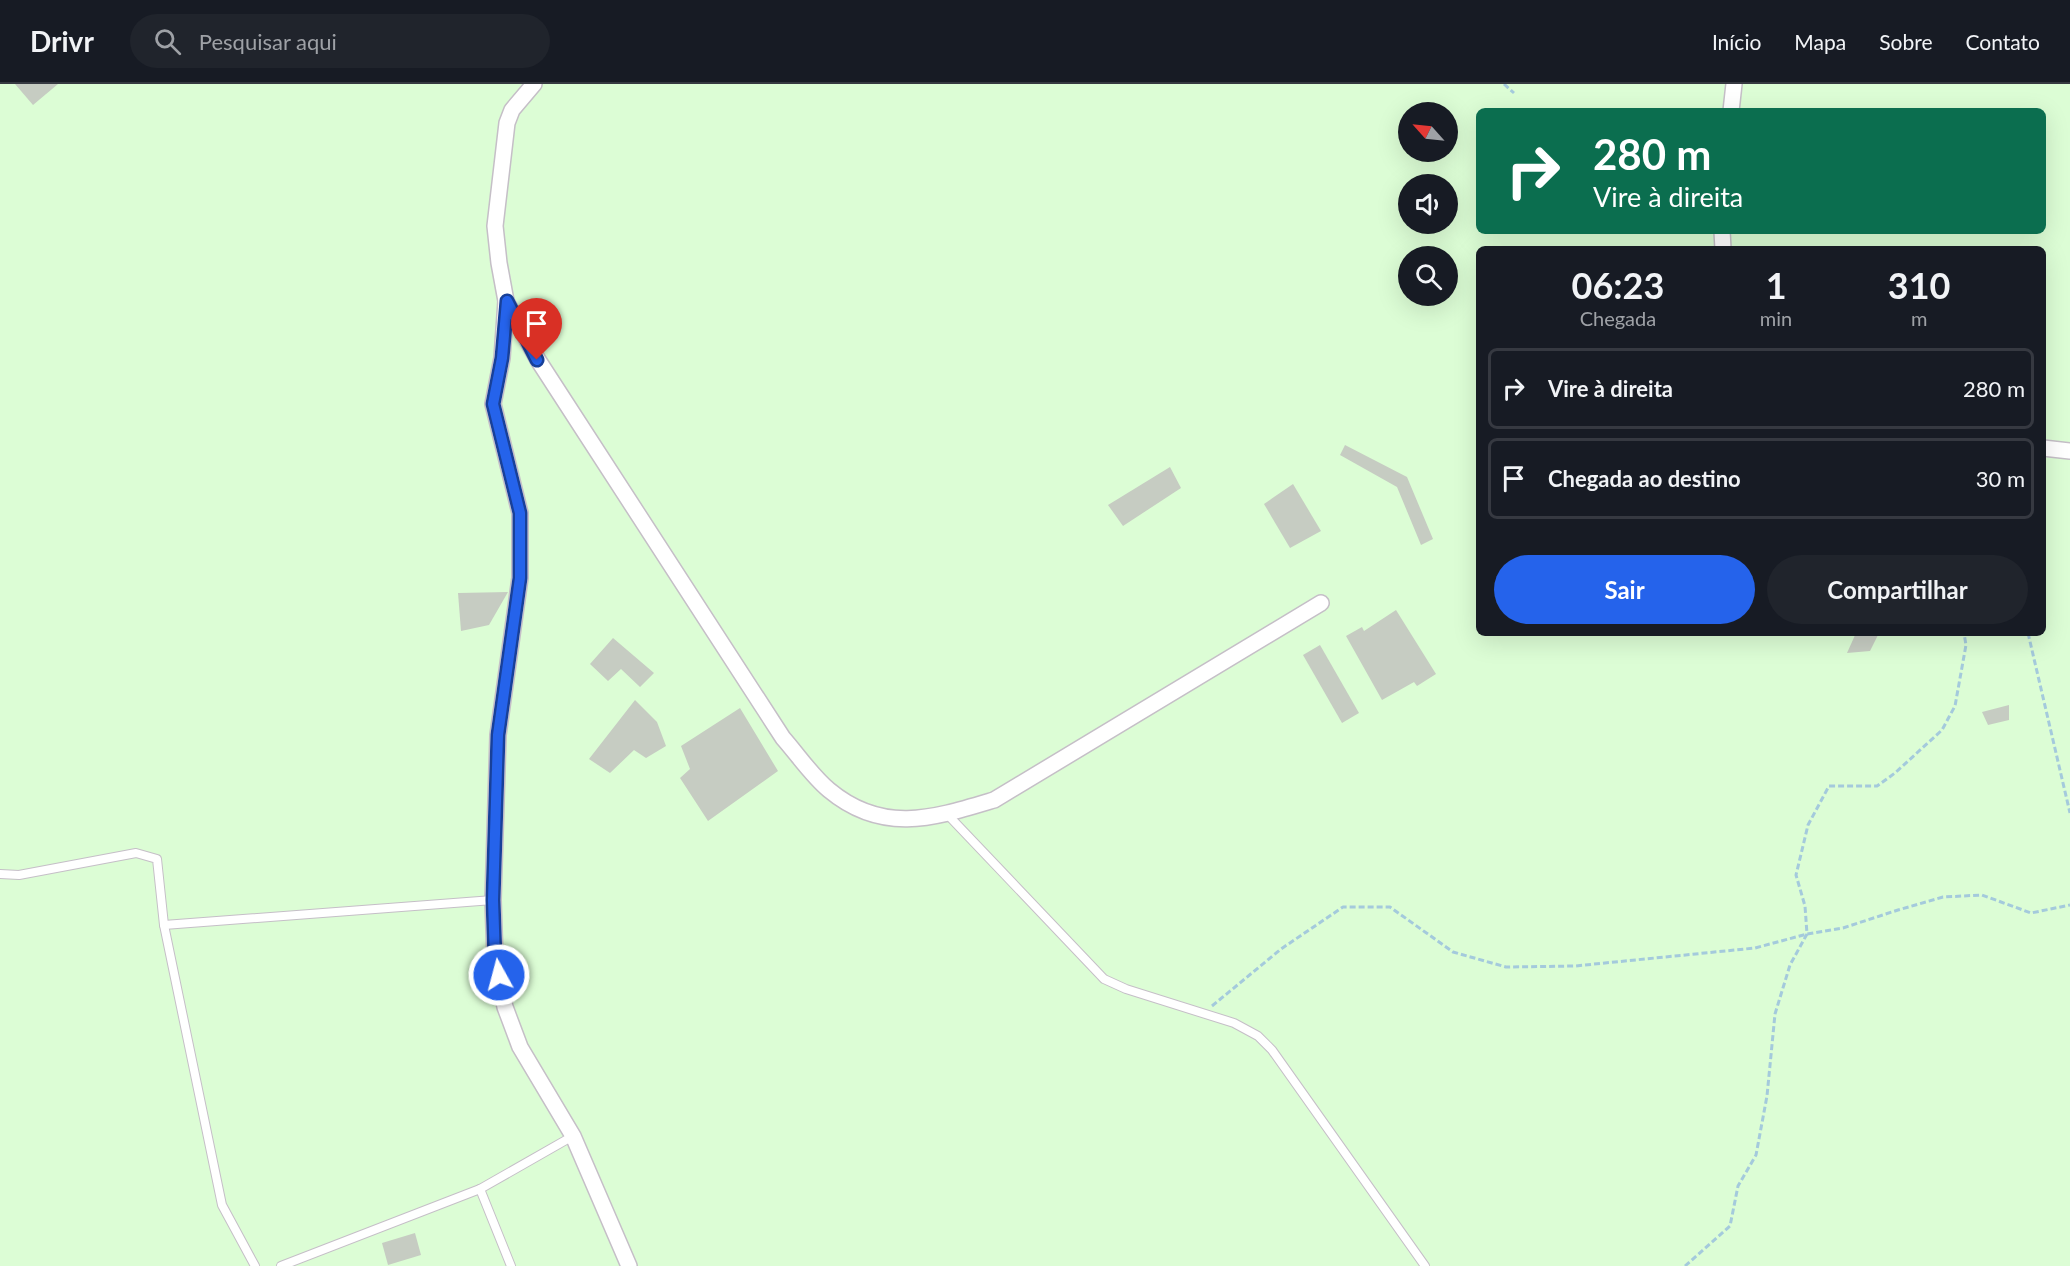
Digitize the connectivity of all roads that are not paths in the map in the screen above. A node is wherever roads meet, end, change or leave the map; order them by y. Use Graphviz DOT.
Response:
graph roads {
  1 [pos="534,84"];
  2 [pos="1734,84"];
  3 [pos="1731,108"];
  4 [pos="507,301"];
  5 [pos="2046,448"];
  6 [pos="2070,451"];
  7 [pos="1321,603"];
  8 [pos="946,814"];
  9 [pos="0,874"];
  10 [pos="493,900"];
  11 [pos="164,925"];
  12 [pos="573,1136"];
  13 [pos="480,1189"];
  14 [pos="255,1266"];
  15 [pos="281,1266"];
  16 [pos="511,1266"];
  17 [pos="629,1266"];
  18 [pos="1425,1266"];
  1 -- 4 [label="street"];
  2 -- 3 [label="street"];
  4 -- 8 [label="street"];
  4 -- 10 [label="street"];
  5 -- 6 [label="street"];
  7 -- 8 [label="street"];
  8 -- 18 [label="lane"];
  9 -- 11 [label="lane"];
  10 -- 11 [label="lane"];
  10 -- 12 [label="street"];
  11 -- 14 [label="lane"];
  12 -- 13 [label="lane"];
  12 -- 17 [label="street"];
  13 -- 15 [label="lane"];
  13 -- 16 [label="lane"];
}
